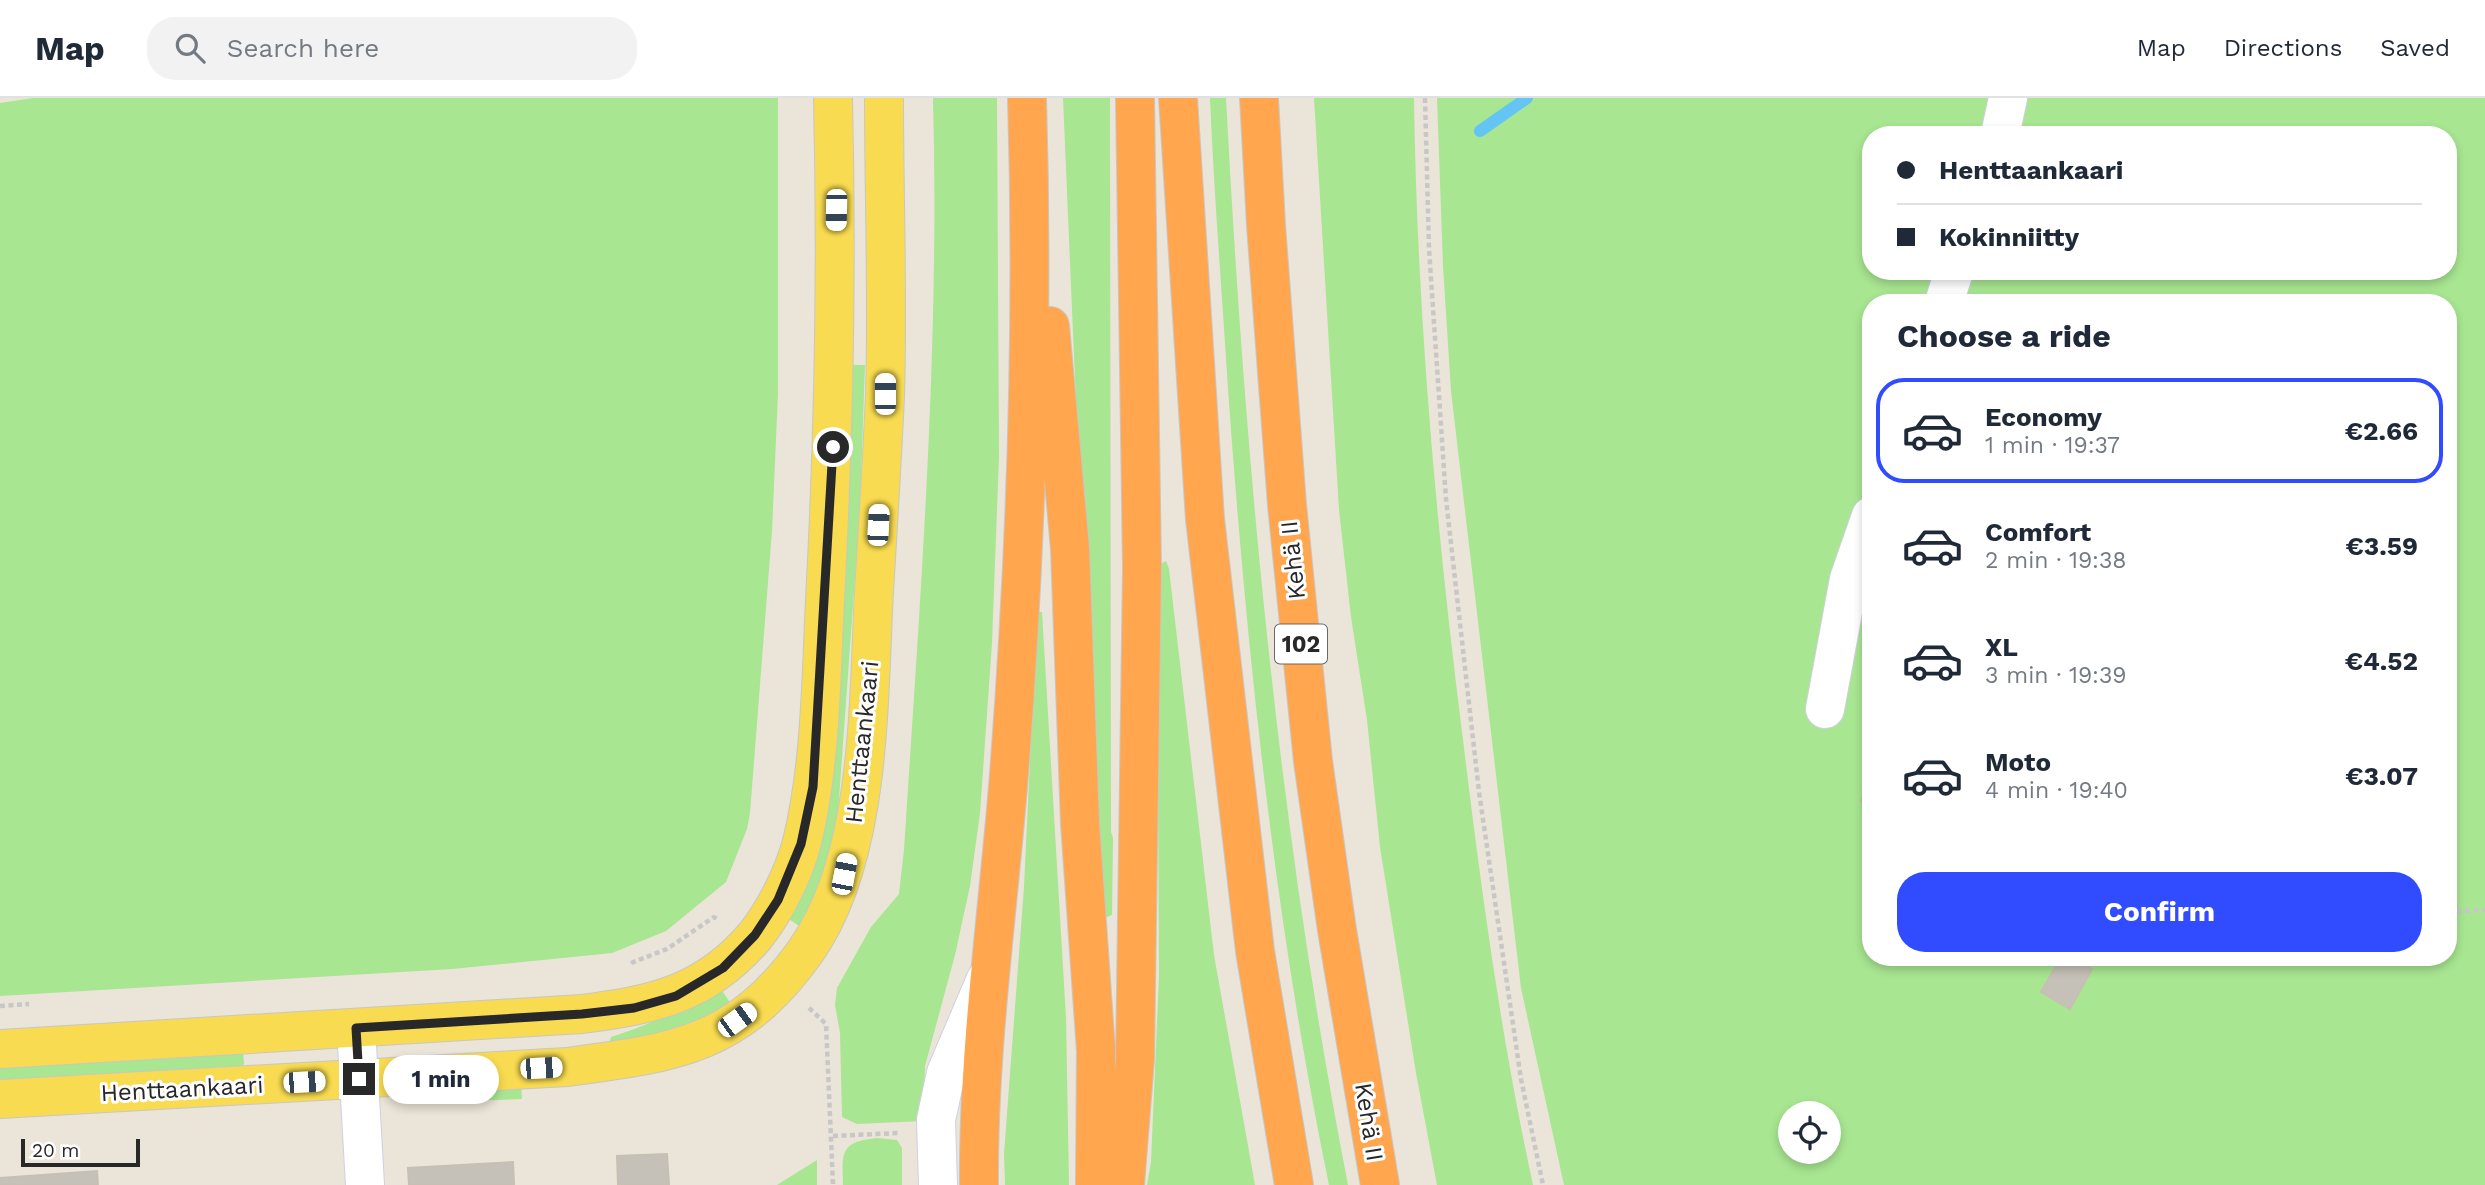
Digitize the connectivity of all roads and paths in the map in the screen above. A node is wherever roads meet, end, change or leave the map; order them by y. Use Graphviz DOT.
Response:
graph roads {
  1 [pos="833,98"];
  2 [pos="884,98"];
  3 [pos="1027,98"];
  4 [pos="1135,98"];
  5 [pos="1178,98"];
  6 [pos="1259,98"];
  7 [pos="1424,98"];
  8 [pos="2008,98"];
  9 [pos="2002,126"];
  10 [pos="1030,178"];
  11 [pos="1862,542"];
  12 [pos="1825,709"];
  13 [pos="2485,910"];
  14 [pos="2457,912"];
  15 [pos="745,946"];
  16 [pos="993,964"];
  17 [pos="625,965"];
  18 [pos="781,981"];
  19 [pos="41,1003"];
  20 [pos="0,1006"];
  21 [pos="356,1028"];
  22 [pos="0,1049"];
  23 [pos="359,1079"];
  24 [pos="0,1100"];
  25 [pos="908,1132"];
  26 [pos="833,1136"];
  27 [pos="365,1185"];
  28 [pos="833,1185"];
  29 [pos="937,1185"];
  30 [pos="979,1185"];
  31 [pos="1095,1185"];
  32 [pos="1125,1185"];
  33 [pos="1294,1185"];
  34 [pos="1380,1185"];
  35 [pos="1543,1185"];
  1 -- 15 [label="main road, Henttaankaari"];
  2 -- 18 [label="main road, Henttaankaari"];
  3 -- 10 [label="highway"];
  4 -- 32 [label="highway"];
  5 -- 33 [label="highway"];
  6 -- 34 [label="highway, Kehä II / 102"];
  7 -- 35 [label="path"];
  8 -- 9 [label="street"];
  10 -- 16 [label="highway"];
  10 -- 31 [label="highway"];
  11 -- 12 [label="street"];
  13 -- 14 [label="path"];
  15 -- 17 [label="path"];
  15 -- 21 [label="main road, Henttaankaari"];
  16 -- 29 [label="street"];
  16 -- 30 [label="highway"];
  18 -- 23 [label="main road, Henttaankaari"];
  18 -- 26 [label="path"];
  19 -- 20 [label="path"];
  21 -- 22 [label="main road, Henttaankaari"];
  21 -- 23 [label="street"];
  23 -- 24 [label="main road, Henttaankaari"];
  23 -- 27 [label="street"];
  25 -- 26 [label="path"];
  26 -- 28 [label="path"];
}
